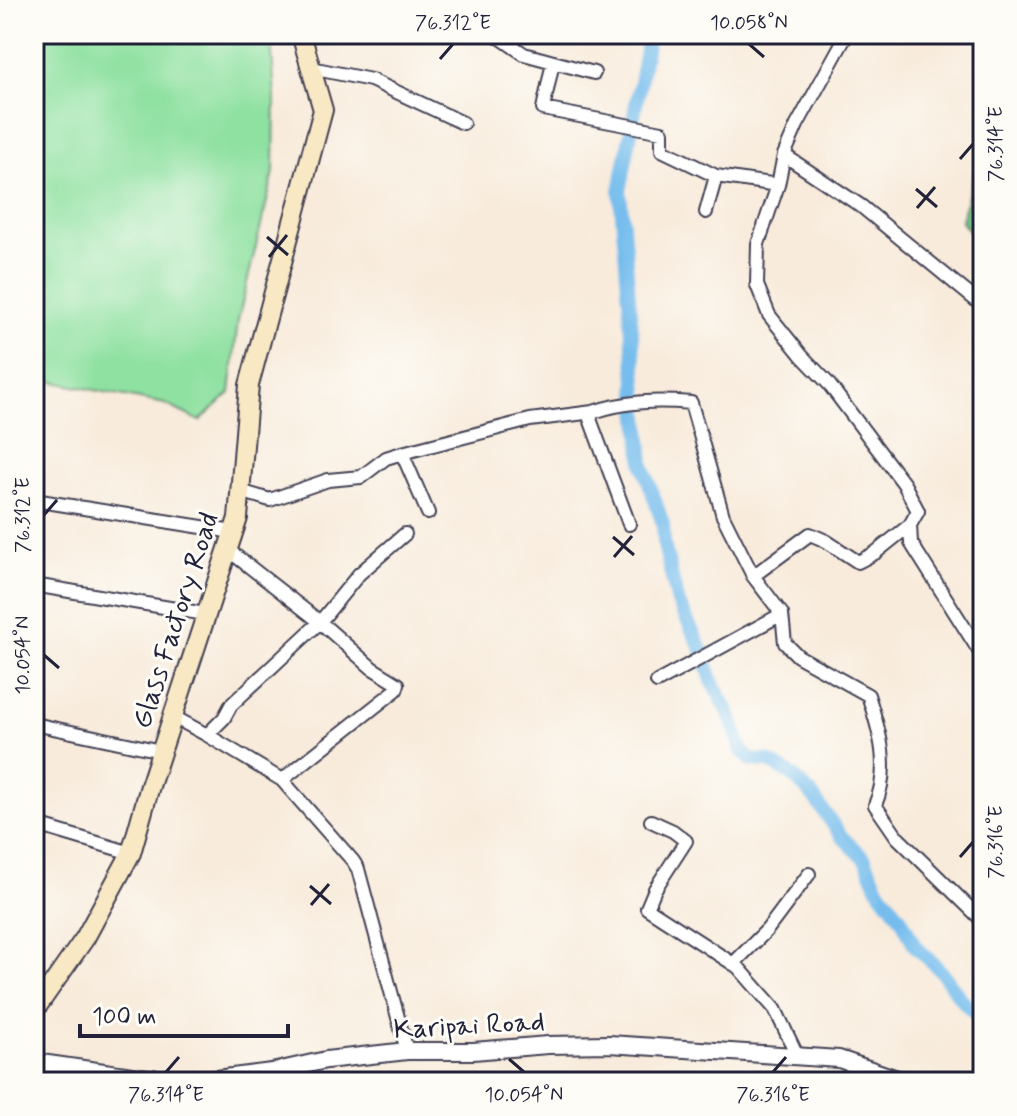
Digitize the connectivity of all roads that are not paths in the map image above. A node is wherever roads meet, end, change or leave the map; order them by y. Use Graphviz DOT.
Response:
graph roads {
  1 [pos="301,34"];
  2 [pos="495,34"];
  3 [pos="847,34"];
  4 [pos="553,62"];
  5 [pos="311,68"];
  6 [pos="594,73"];
  7 [pos="463,123"];
  8 [pos="784,155"];
  9 [pos="716,176"];
  10 [pos="778,185"];
  11 [pos="706,212"];
  12 [pos="983,306"];
  13 [pos="593,412"];
  14 [pos="402,453"];
  15 [pos="240,491"];
  16 [pos="34,500"];
  17 [pos="428,513"];
  18 [pos="629,524"];
  19 [pos="910,525"];
  20 [pos="405,534"];
  21 [pos="230,541"];
  22 [pos="753,576"];
  23 [pos="34,585"];
  24 [pos="205,614"];
  25 [pos="782,614"];
  26 [pos="320,622"];
  27 [pos="983,657"];
  28 [pos="657,682"];
  29 [pos="172,716"];
  30 [pos="34,724"];
  31 [pos="207,735"];
  32 [pos="161,751"];
  33 [pos="282,780"];
  34 [pos="651,821"];
  35 [pos="34,824"];
  36 [pos="131,853"];
  37 [pos="809,874"];
  38 [pos="983,921"];
  39 [pos="733,964"];
  40 [pos="34,1011"];
  41 [pos="407,1051"];
  42 [pos="797,1055"];
  43 [pos="34,1062"];
  44 [pos="183,1082"];
  45 [pos="906,1082"];
  1 -- 5 [label="main road, Glass Factory Road"];
  2 -- 4 [label="street"];
  3 -- 8 [label="street"];
  4 -- 6 [label="street"];
  4 -- 9 [label="street"];
  5 -- 7 [label="street"];
  5 -- 15 [label="main road, Glass Factory Road"];
  8 -- 10 [label="street"];
  8 -- 12 [label="street"];
  9 -- 10 [label="street"];
  9 -- 11 [label="street"];
  10 -- 19 [label="street"];
  13 -- 14 [label="street"];
  13 -- 18 [label="street"];
  13 -- 22 [label="street"];
  14 -- 15 [label="street"];
  14 -- 17 [label="street"];
  15 -- 21 [label="main road, Glass Factory Road"];
  16 -- 21 [label="street"];
  19 -- 22 [label="street"];
  19 -- 27 [label="street"];
  20 -- 26 [label="street"];
  21 -- 24 [label="main road, Glass Factory Road"];
  21 -- 26 [label="street"];
  22 -- 25 [label="street"];
  23 -- 24 [label="street"];
  24 -- 29 [label="main road, Glass Factory Road"];
  25 -- 28 [label="street"];
  25 -- 38 [label="street"];
  26 -- 31 [label="street"];
  26 -- 33 [label="street"];
  29 -- 31 [label="street"];
  29 -- 32 [label="main road, Glass Factory Road"];
  30 -- 32 [label="street"];
  31 -- 33 [label="street"];
  32 -- 36 [label="main road, Glass Factory Road"];
  33 -- 41 [label="street"];
  34 -- 39 [label="street"];
  35 -- 36 [label="street"];
  36 -- 40 [label="main road, Glass Factory Road"];
  37 -- 39 [label="street"];
  39 -- 42 [label="street"];
  41 -- 42 [label="street, Karipai Road"];
  41 -- 44 [label="street, Karipai Road"];
  42 -- 45 [label="street, Karipai Road"];
  43 -- 44 [label="street, Karipai Road"];
}
